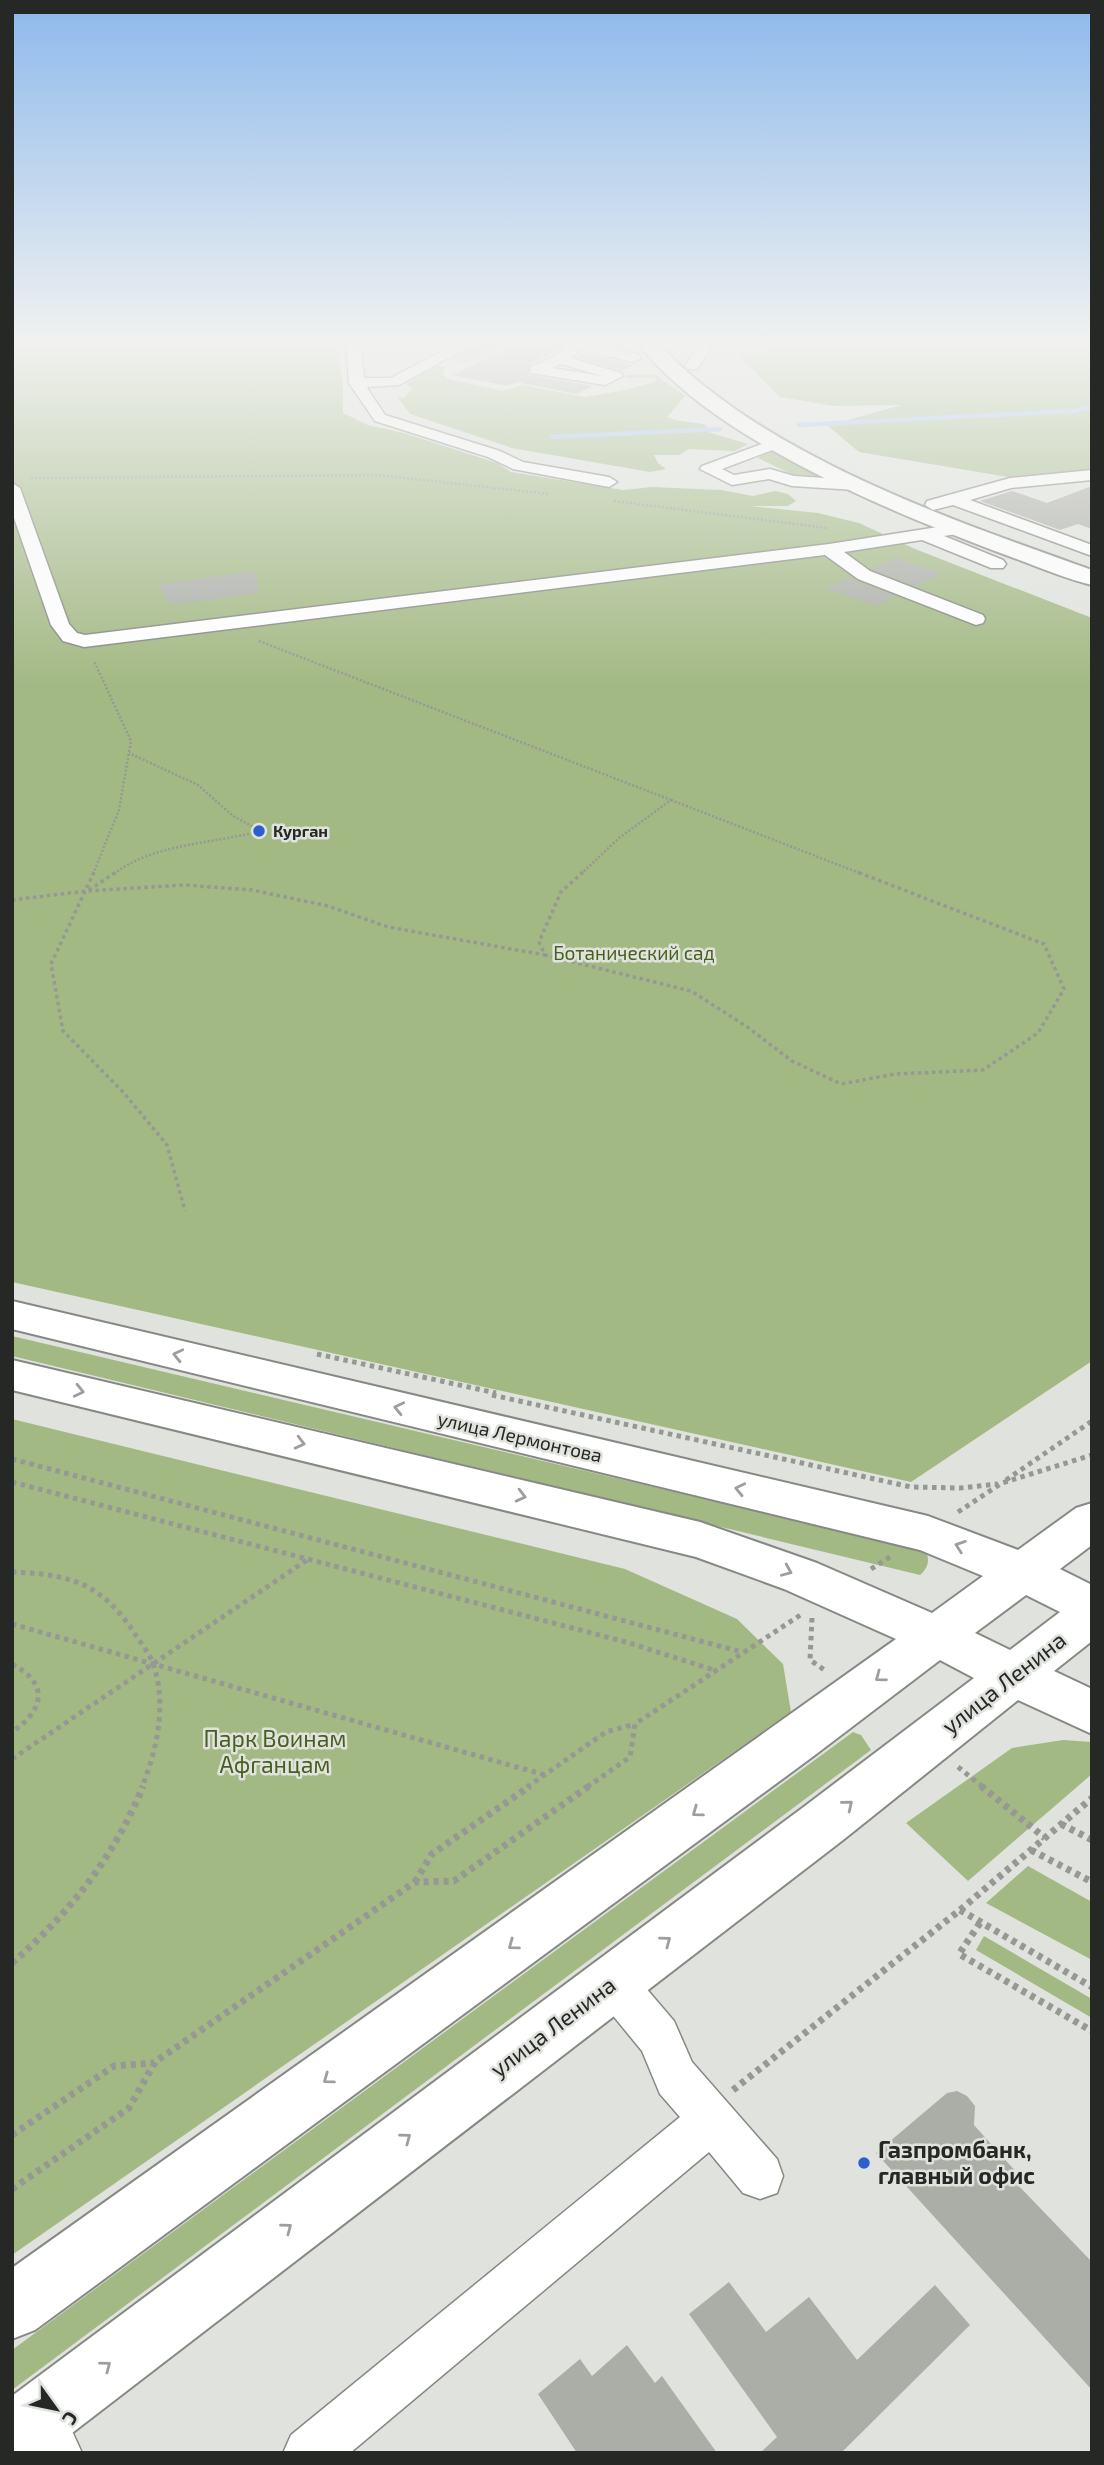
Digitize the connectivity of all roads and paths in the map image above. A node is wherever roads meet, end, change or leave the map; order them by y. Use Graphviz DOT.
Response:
graph roads {
  1 [pos="496,455"];
  2 [pos="747,455"];
  3 [pos="800,455"];
  4 [pos="828,455"];
  5 [pos="734,460"];
  6 [pos="757,475"];
  7 [pos="1092,475"];
  8 [pos="609,482"];
  9 [pos="19,483"];
  10 [pos="855,485"];
  11 [pos="555,495"];
  12 [pos="953,499"];
  13 [pos="610,501"];
  14 [pos="933,505"];
  15 [pos="957,529"];
  16 [pos="1089,532"];
  17 [pos="925,535"];
  18 [pos="864,544"];
  19 [pos="1056,545"];
  20 [pos="829,549"];
  21 [pos="1092,551"];
  22 [pos="997,564"];
  23 [pos="1092,564"];
  24 [pos="1092,578"];
  25 [pos="976,619"];
  26 [pos="215,624"];
  27 [pos="84,641"];
  28 [pos="129,754"];
  29 [pos="671,800"];
  30 [pos="86,891"];
  31 [pos="12,900"];
  32 [pos="545,955"];
  33 [pos="185,1211"];
  34 [pos="12,1315"];
  35 [pos="304,1354"];
  36 [pos="315,1354"];
  37 [pos="12,1375"];
  38 [pos="1092,1421"];
  39 [pos="1092,1455"];
  40 [pos="12,1459"];
  41 [pos="12,1482"];
  42 [pos="1002,1483"];
  43 [pos="947,1520"];
  44 [pos="1092,1520"];
  45 [pos="892,1556"];
  46 [pos="308,1559"];
  47 [pos="869,1570"];
  48 [pos="12,1572"];
  49 [pos="1023,1572"];
  50 [pos="813,1607"];
  51 [pos="1092,1607"];
  52 [pos="1092,1614"];
  53 [pos="12,1625"];
  54 [pos="935,1637"];
  55 [pos="742,1652"];
  56 [pos="12,1664"];
  57 [pos="153,1664"];
  58 [pos="715,1671"];
  59 [pos="1014,1675"];
  60 [pos="1092,1713"];
  61 [pos="635,1724"];
  62 [pos="12,1732"];
  63 [pos="12,1759"];
  64 [pos="545,1775"];
  65 [pos="1061,1824"];
  66 [pos="1092,1840"];
  67 [pos="1031,1850"];
  68 [pos="415,1882"];
  69 [pos="1092,1882"];
  70 [pos="960,1910"];
  71 [pos="980,1923"];
  72 [pos="12,1963"];
  73 [pos="612,1982"];
  74 [pos="1092,1987"];
  75 [pos="1092,2031"];
  76 [pos="155,2063"];
  77 [pos="712,2120"];
  78 [pos="12,2134"];
  79 [pos="760,2176"];
  80 [pos="12,2189"];
  81 [pos="12,2307"];
  82 [pos="36,2435"];
  83 [pos="309,2453"];
  1 -- 8 [label="street"];
  2 -- 5 [label="street"];
  3 -- 10 [label="main road"];
  4 -- 14 [label="main road"];
  5 -- 6 [label="street"];
  5 -- 6 [label="street"];
  6 -- 10 [label="street"];
  7 -- 12 [label="street"];
  9 -- 11 [label="path"];
  9 -- 27 [label="street"];
  10 -- 15 [label="main road"];
  12 -- 14 [label="street"];
  12 -- 19 [label="street"];
  13 -- 18 [label="path"];
  14 -- 19 [label="main road"];
  15 -- 17 [label="street"];
  15 -- 24 [label="main road"];
  16 -- 19 [label="street"];
  17 -- 18 [label="street"];
  17 -- 22 [label="street"];
  18 -- 20 [label="street"];
  19 -- 21 [label="street"];
  19 -- 23 [label="main road"];
  20 -- 25 [label="street"];
  20 -- 26 [label="street"];
  26 -- 27 [label="street"];
  26 -- 29 [label="path"];
  27 -- 28 [label="path"];
  28 -- 30 [label="path"];
  28 -- 30 [label="path"];
  29 -- 32 [label="path"];
  29 -- 32 [label="path"];
  30 -- 31 [label="path"];
  30 -- 32 [label="path"];
  30 -- 33 [label="path"];
  49 -- 34 [label="main road, улица Лермонтова, one-way"];
  35 -- 42 [label="path"];
  36 -- 42 [label="path"];
  37 -- 54 [label="main road, one-way"];
  38 -- 42 [label="path"];
  39 -- 42 [label="path"];
  40 -- 55 [label="path"];
  41 -- 46 [label="path"];
  42 -- 43 [label="path"];
  44 -- 49 [label="main road"];
  45 -- 47 [label="path"];
  46 -- 57 [label="path"];
  46 -- 58 [label="path"];
  48 -- 57 [label="path"];
  49 -- 51 [label="main road, улица Лермонтова"];
  49 -- 54 [label="main road"];
  50 -- 55 [label="path"];
  52 -- 59 [label="main road, улица Ленина"];
  53 -- 57 [label="path"];
  54 -- 59 [label="main road"];
  54 -- 81 [label="main road, one-way"];
  55 -- 58 [label="path"];
  56 -- 62 [label="path"];
  57 -- 63 [label="path"];
  57 -- 64 [label="path"];
  57 -- 72 [label="path"];
  58 -- 61 [label="path"];
  59 -- 60 [label="main road"];
  73 -- 59 [label="main road, улица Ленина, one-way"];
  61 -- 64 [label="path"];
  61 -- 68 [label="path"];
  64 -- 68 [label="path"];
  65 -- 66 [label="path"];
  67 -- 69 [label="path"];
  68 -- 76 [label="path"];
  70 -- 71 [label="path"];
  71 -- 74 [label="path"];
  71 -- 75 [label="path"];
  73 -- 77 [label="street"];
  82 -- 73 [label="main road, улица Ленина, one-way"];
  76 -- 78 [label="path"];
  76 -- 80 [label="path"];
  77 -- 79 [label="street"];
  77 -- 83 [label="street"];
}
